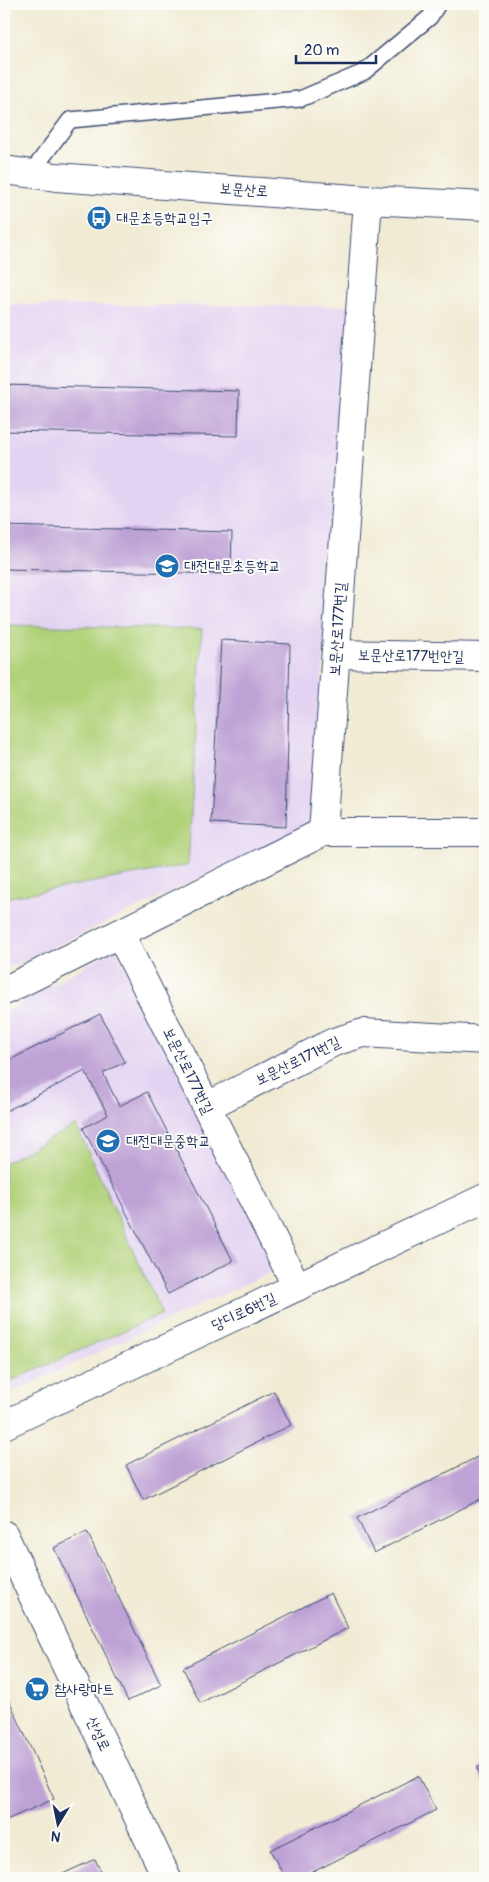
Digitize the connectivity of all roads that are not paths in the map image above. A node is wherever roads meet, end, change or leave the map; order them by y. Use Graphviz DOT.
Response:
graph roads {
  1 [pos="438,4"];
  2 [pos="4,170"];
  3 [pos="31,174"];
  4 [pos="368,200"];
  5 [pos="485,206"];
  6 [pos="336,654"];
  7 [pos="485,657"];
  8 [pos="323,832"];
  9 [pos="485,832"];
  10 [pos="120,934"];
  11 [pos="4,991"];
  12 [pos="485,1040"];
  13 [pos="206,1107"];
  14 [pos="485,1198"];
  15 [pos="297,1287"];
  16 [pos="4,1425"];
  17 [pos="4,1535"];
  18 [pos="167,1878"];
  1 -- 3 [label="lane"];
  2 -- 3 [label="street, 보문산로"];
  3 -- 4 [label="street, 보문산로"];
  4 -- 5 [label="street, 보문산로"];
  4 -- 6 [label="street, 보문산로177번길"];
  6 -- 7 [label="street, 보문산로177번안길"];
  6 -- 8 [label="street, 보문산로177번길"];
  8 -- 9 [label="street"];
  8 -- 10 [label="street"];
  10 -- 11 [label="street"];
  10 -- 13 [label="street, 보문산로177번길"];
  12 -- 13 [label="street, 보문산로171번길"];
  13 -- 15 [label="street, 보문산로177번길"];
  14 -- 15 [label="street, 당디로6번길"];
  15 -- 16 [label="street, 당디로6번길"];
  17 -- 18 [label="street, 산성로"];
}
